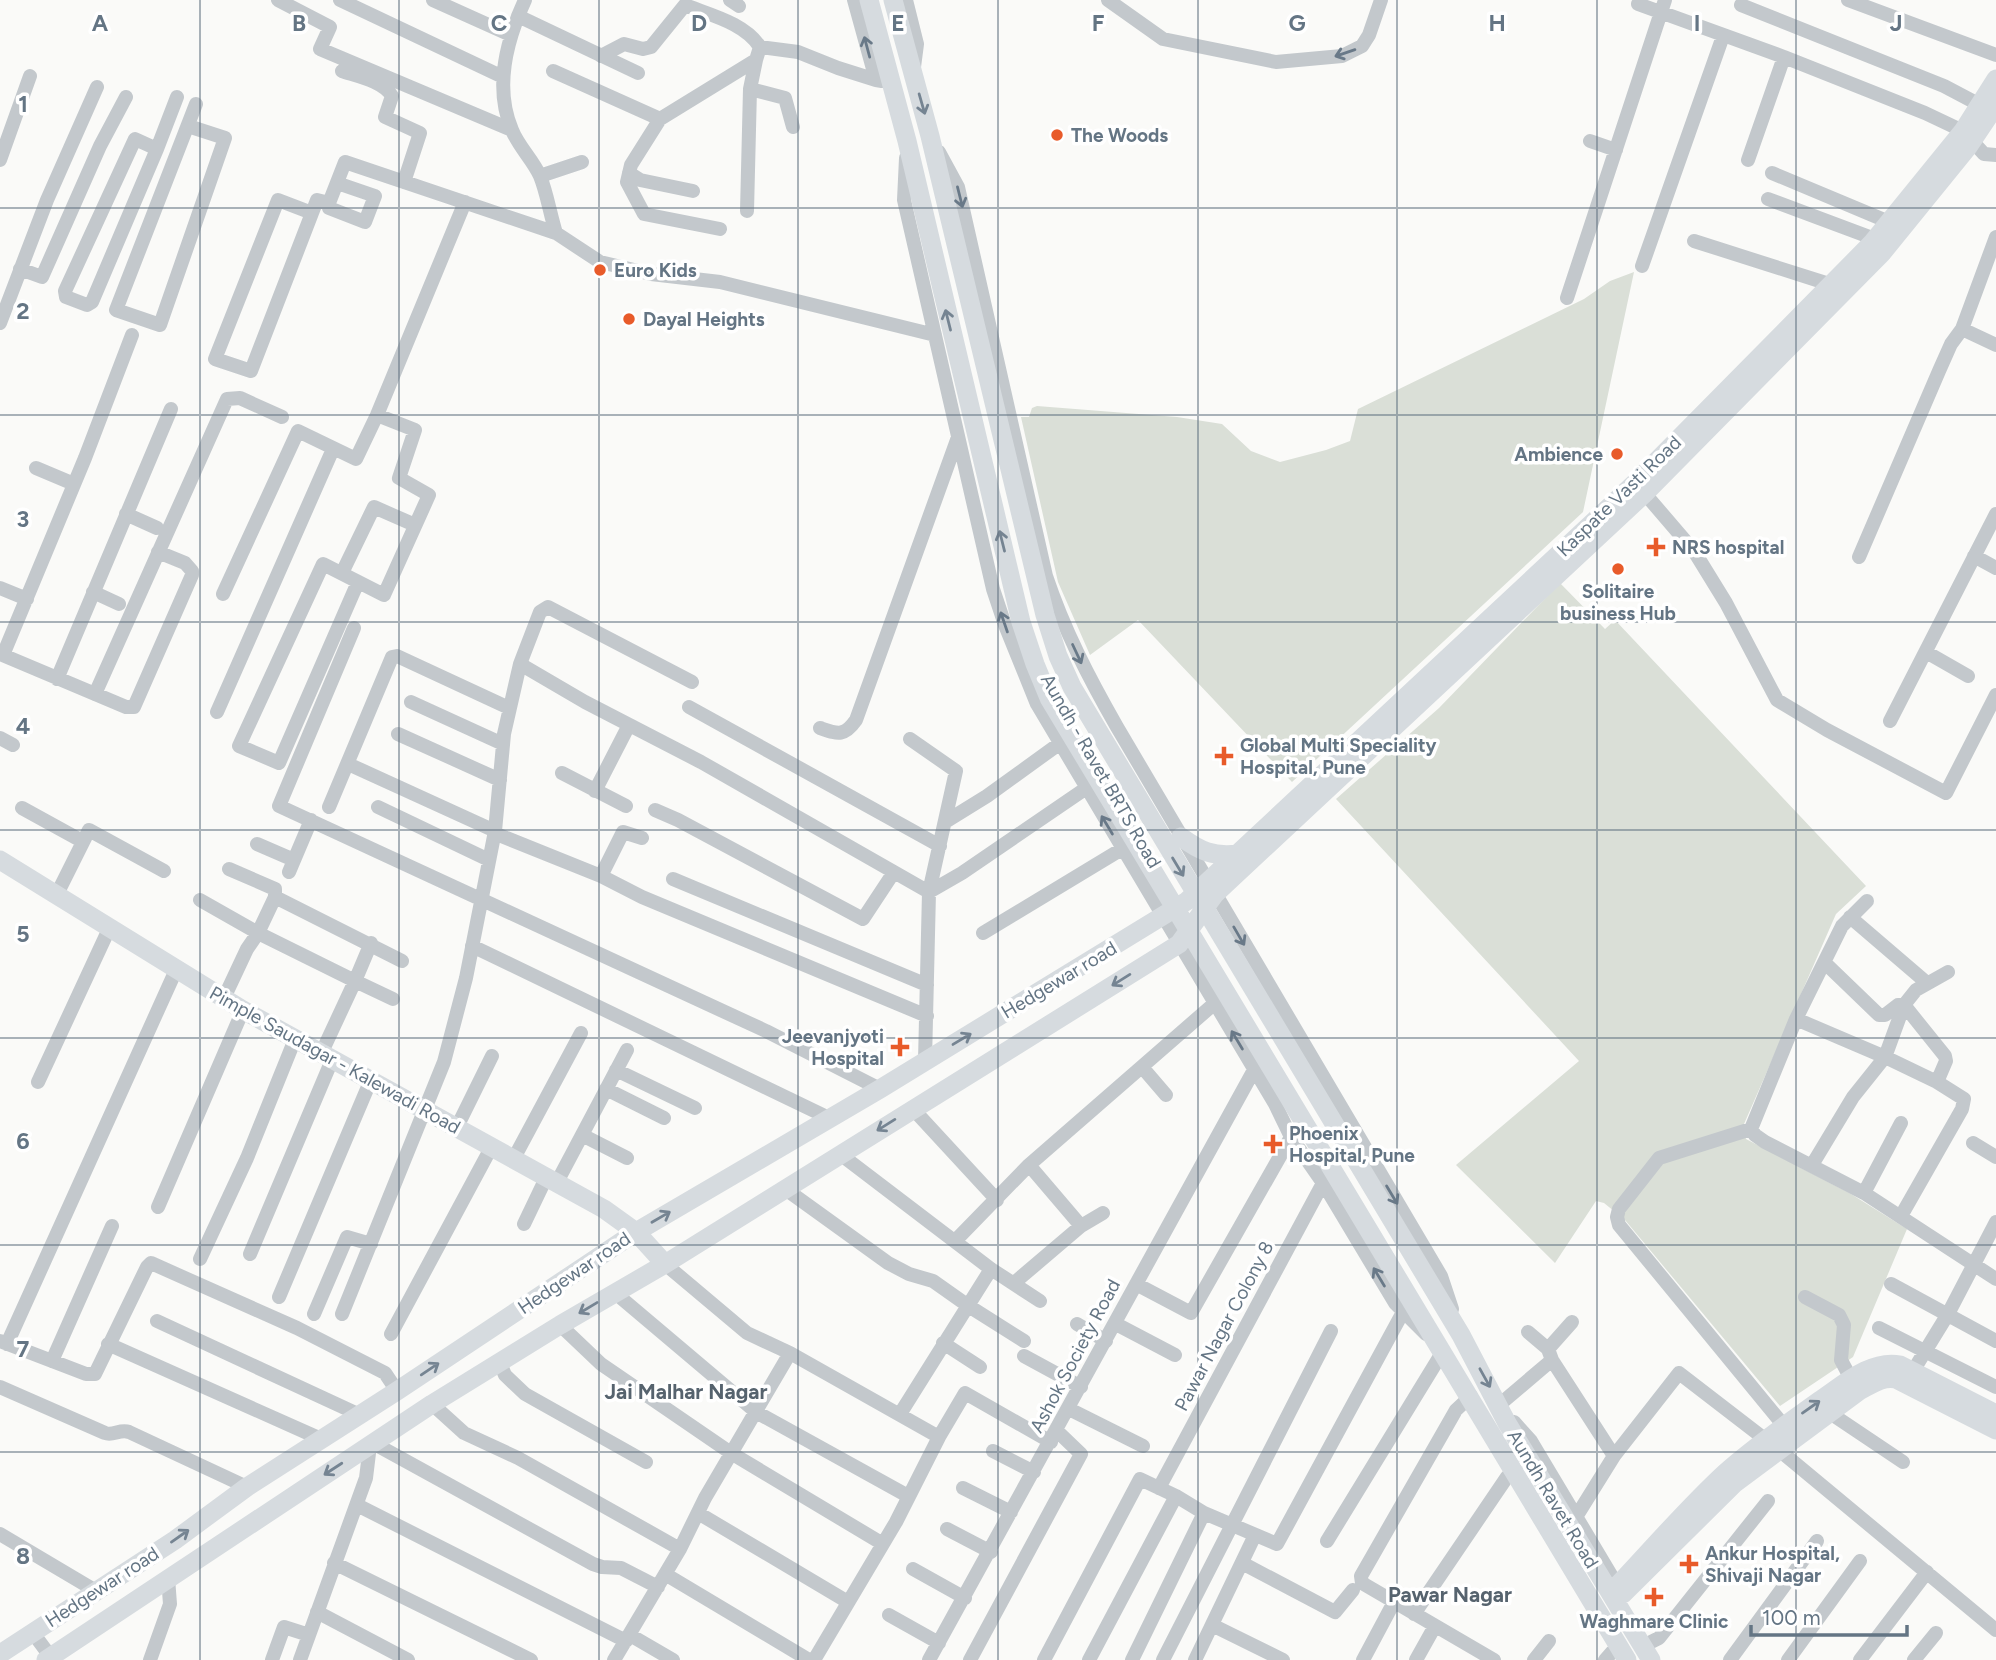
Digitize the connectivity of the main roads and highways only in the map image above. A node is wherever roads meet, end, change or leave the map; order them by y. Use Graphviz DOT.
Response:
graph roads {
  1 [pos="869,0"];
  2 [pos="893,0"];
  3 [pos="1996,79"];
  4 [pos="1988,105"];
  5 [pos="1968,136"];
  6 [pos="1640,488"];
  7 [pos="1351,757"];
  8 [pos="1181,837"];
  9 [pos="1238,853"];
  10 [pos="0,860"];
  11 [pos="1211,888"];
  12 [pos="636,1232"];
  13 [pos="664,1264"];
  14 [pos="1940,1393"];
  15 [pos="1996,1414"];
  16 [pos="1996,1430"];
  17 [pos="1789,1432"];
  18 [pos="1618,1591"];
  19 [pos="1651,1651"];
  20 [pos="0,1654"];
  21 [pos="1615,1658"];
  22 [pos="50,1659"];
  21 -- 1 [label="main road, Aundh Ravet Road, one-way"];
  2 -- 19 [label="main road, Aundh Ravet Road, one-way"];
  3 -- 4 [label="main road, Kaspate Vasti Road"];
  4 -- 5 [label="main road, Kaspate Vasti Road"];
  5 -- 6 [label="main road, Kaspate Vasti Road"];
  5 -- 6 [label="main road, Kaspate Vasti Road"];
  6 -- 7 [label="main road, Kaspate Vasti Road"];
  7 -- 9 [label="main road, Kaspate Vasti Road"];
  7 -- 11 [label="main road, Kaspate Vasti Road"];
  8 -- 9 [label="main road"];
  9 -- 11 [label="main road, Kaspate Vasti Road"];
  10 -- 12 [label="main road, Pimple Saudagar - Kalewadi Road"];
  12 -- 11 [label="main road, Hedgewar road, one-way"];
  11 -- 13 [label="main road, Hedgewar road, one-way"];
  12 -- 13 [label="main road, Pimple Saudagar - Kalewadi Road"];
  20 -- 12 [label="main road, Hedgewar road, one-way"];
  13 -- 22 [label="main road, Hedgewar road, one-way"];
  14 -- 15 [label="main road"];
  14 -- 16 [label="main road"];
  14 -- 17 [label="main road"];
  17 -- 14 [label="main road, one-way"];
  17 -- 18 [label="main road"];
}
